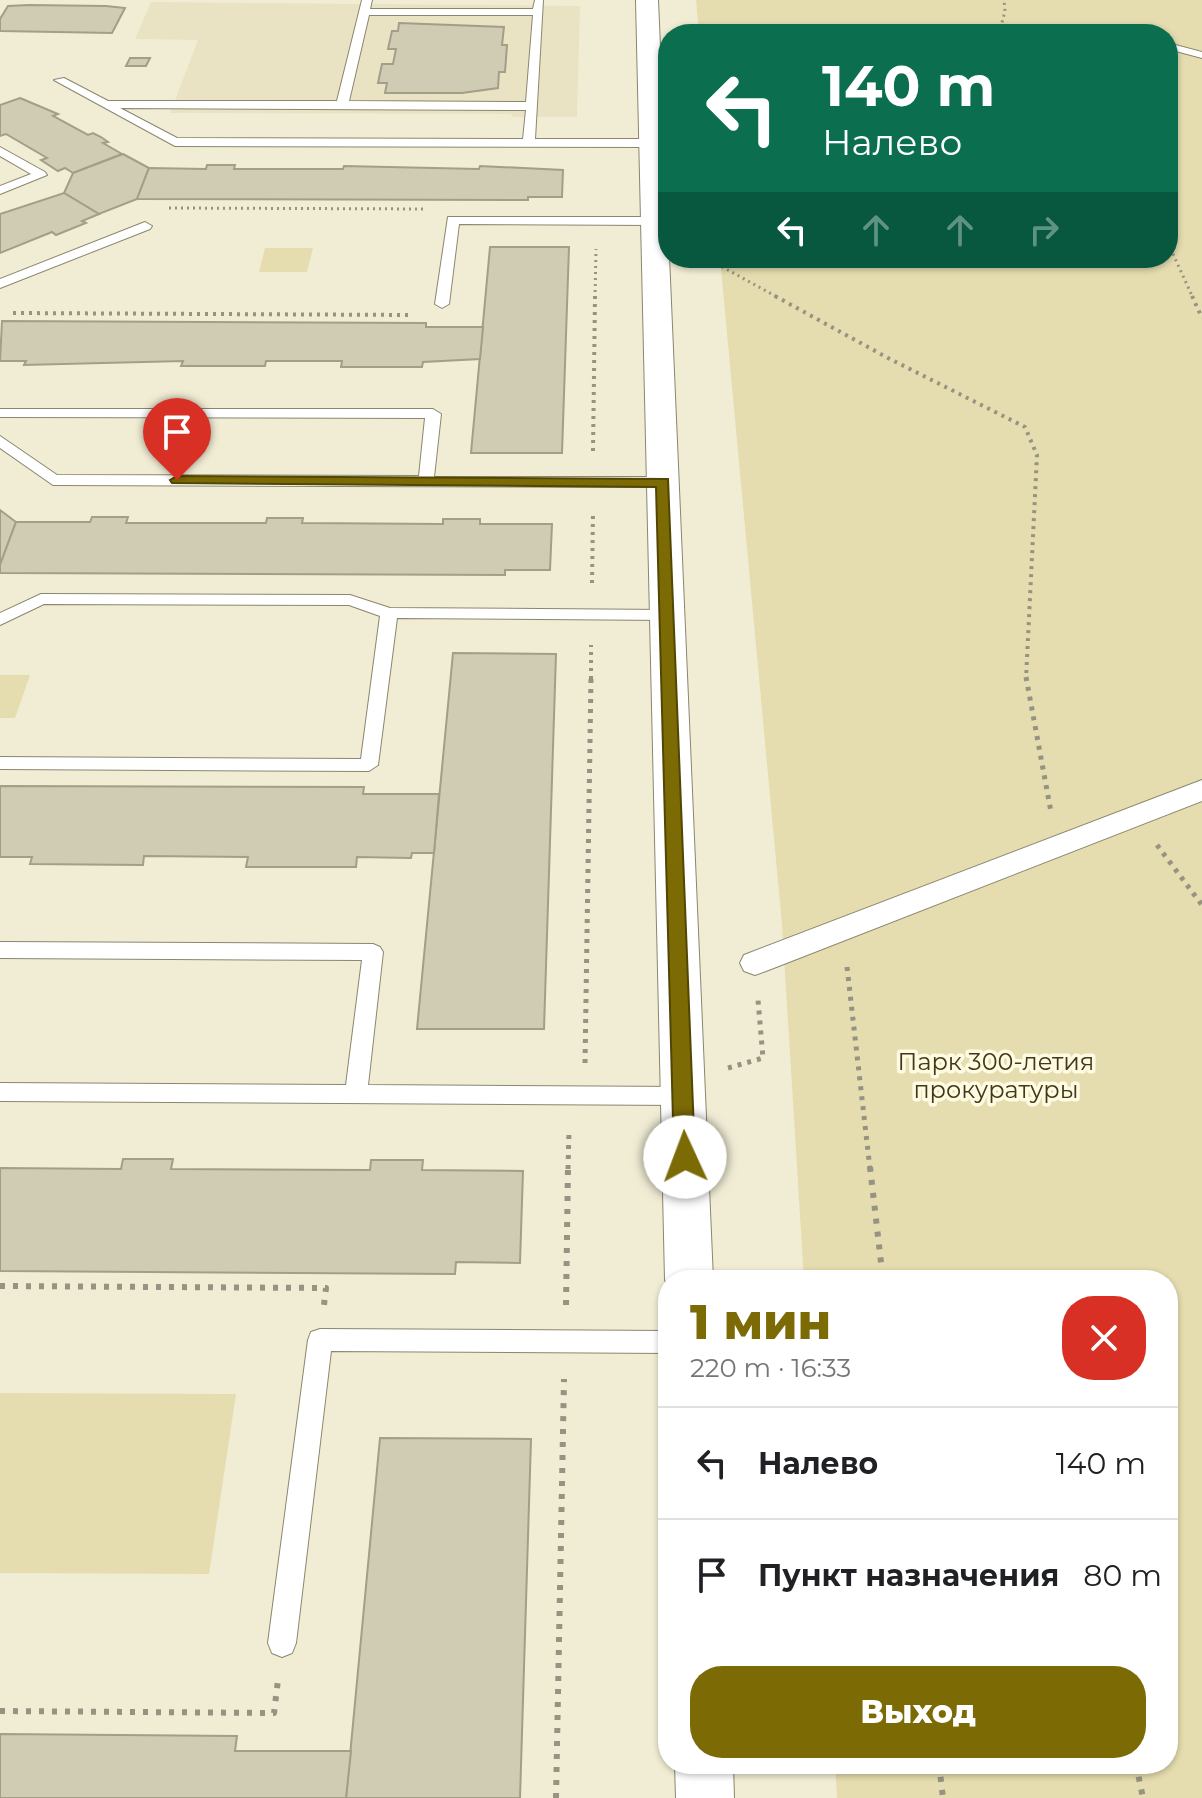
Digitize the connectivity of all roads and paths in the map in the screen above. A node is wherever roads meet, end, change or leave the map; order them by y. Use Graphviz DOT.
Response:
graph roads {
  1 [pos="647,0"];
  2 [pos="1004,0"];
  3 [pos="366,6"];
  4 [pos="539,6"];
  5 [pos="1002,24"];
  6 [pos="1178,49"];
  7 [pos="1202,55"];
  8 [pos="60,80"];
  9 [pos="106,104"];
  10 [pos="342,105"];
  11 [pos="532,106"];
  12 [pos="529,143"];
  13 [pos="652,143"];
  14 [pos="0,151"];
  15 [pos="0,190"];
  16 [pos="157,208"];
  17 [pos="440,209"];
  18 [pos="597,221"];
  19 [pos="654,221"];
  20 [pos="145,226"];
  21 [pos="1178,265"];
  22 [pos="724,268"];
  23 [pos="0,284"];
  24 [pos="442,304"];
  25 [pos="0,313"];
  26 [pos="1202,318"];
  27 [pos="0,413"];
  28 [pos="0,441"];
  29 [pos="426,481"];
  30 [pos="593,482"];
  31 [pos="663,482"];
  32 [pos="389,613"];
  33 [pos="591,614"];
  34 [pos="667,615"];
  35 [pos="0,620"];
  36 [pos="0,763"];
  37 [pos="1202,790"];
  38 [pos="1133,816"];
  39 [pos="1058,844"];
  40 [pos="1202,905"];
  41 [pos="843,930"];
  42 [pos="0,950"];
  43 [pos="755,963"];
  44 [pos="682,1088"];
  45 [pos="0,1092"];
  46 [pos="356,1094"];
  47 [pos="577,1096"];
  48 [pos="689,1270"];
  49 [pos="882,1270"];
  50 [pos="0,1286"];
  51 [pos="320,1340"];
  52 [pos="565,1342"];
  53 [pos="658,1342"];
  54 [pos="282,1643"];
  55 [pos="0,1711"];
  56 [pos="704,1774"];
  57 [pos="940,1774"];
  58 [pos="1138,1774"];
  59 [pos="556,1798"];
  60 [pos="705,1798"];
  61 [pos="943,1798"];
  62 [pos="1143,1798"];
  1 -- 13 [label="street"];
  2 -- 5 [label="path"];
  3 -- 4 [label="lane"];
  3 -- 10 [label="lane"];
  4 -- 11 [label="lane"];
  6 -- 7 [label="lane"];
  8 -- 9 [label="lane"];
  9 -- 10 [label="lane"];
  9 -- 12 [label="lane"];
  10 -- 11 [label="lane"];
  11 -- 12 [label="lane"];
  12 -- 13 [label="lane"];
  13 -- 19 [label="street"];
  14 -- 15 [label="lane"];
  16 -- 17 [label="path"];
  18 -- 19 [label="lane"];
  18 -- 24 [label="lane"];
  18 -- 30 [label="path"];
  19 -- 31 [label="street"];
  20 -- 23 [label="lane"];
  21 -- 26 [label="path"];
  22 -- 39 [label="path"];
  24 -- 25 [label="path"];
  27 -- 29 [label="lane"];
  28 -- 29 [label="lane"];
  29 -- 30 [label="lane"];
  30 -- 31 [label="lane"];
  30 -- 33 [label="path"];
  31 -- 34 [label="street"];
  32 -- 33 [label="lane"];
  32 -- 35 [label="lane"];
  32 -- 36 [label="lane"];
  33 -- 34 [label="lane"];
  33 -- 47 [label="path"];
  34 -- 44 [label="street"];
  37 -- 38 [label="street"];
  38 -- 39 [label="street"];
  38 -- 40 [label="path"];
  39 -- 41 [label="street"];
  41 -- 43 [label="street"];
  41 -- 49 [label="path"];
  42 -- 46 [label="lane"];
  43 -- 44 [label="path"];
  44 -- 47 [label="lane"];
  44 -- 48 [label="street"];
  45 -- 46 [label="lane"];
  46 -- 47 [label="lane"];
  47 -- 52 [label="path"];
  50 -- 51 [label="path"];
  51 -- 52 [label="lane"];
  51 -- 54 [label="lane"];
  52 -- 53 [label="lane"];
  52 -- 59 [label="path"];
  54 -- 55 [label="path"];
  56 -- 60 [label="street"];
  57 -- 61 [label="path"];
  58 -- 62 [label="path"];
}
